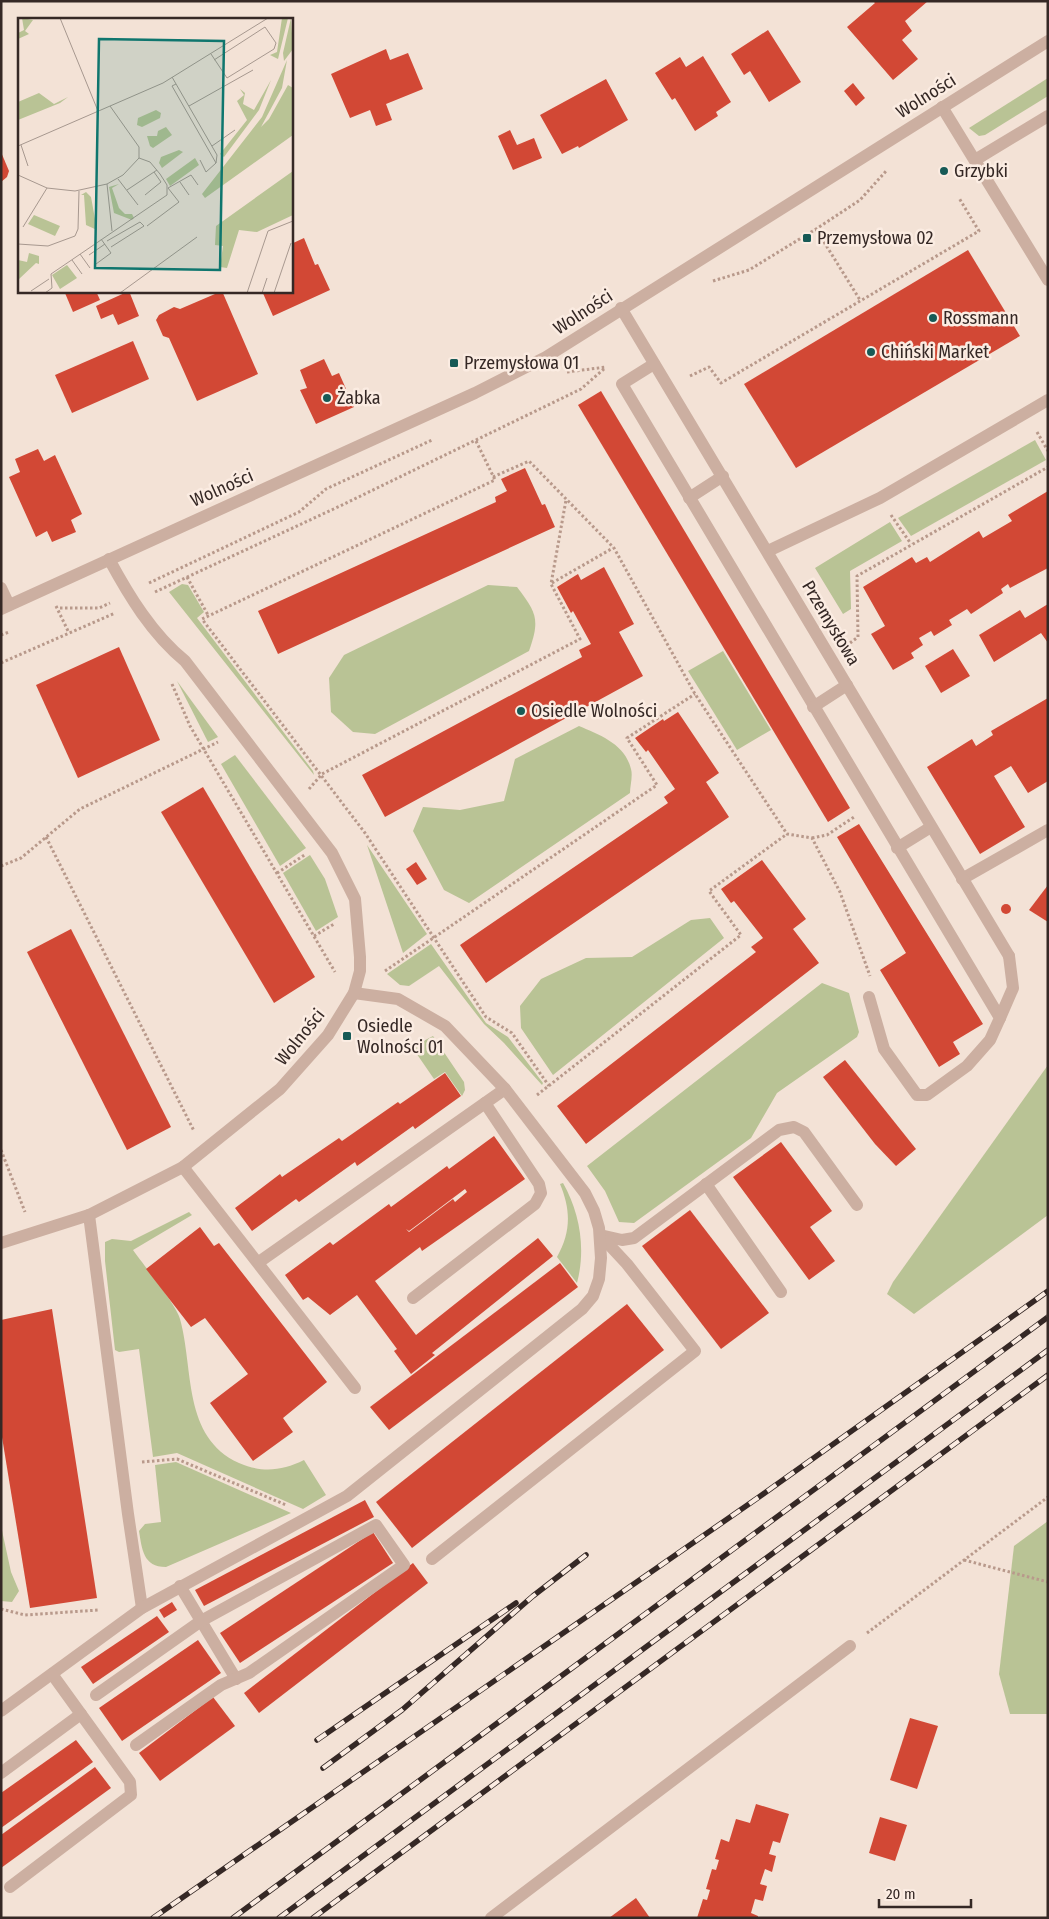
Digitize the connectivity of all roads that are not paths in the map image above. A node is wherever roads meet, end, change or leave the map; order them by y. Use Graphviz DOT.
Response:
graph roads {
  1 [pos="1048,40"];
  2 [pos="942,107"];
  3 [pos="1048,116"];
  4 [pos="975,160"];
  5 [pos="1048,280"];
  6 [pos="621,308"];
  7 [pos="654,364"];
  8 [pos="1048,400"];
  9 [pos="723,476"];
  10 [pos="690,498"];
  11 [pos="768,551"];
  12 [pos="109,559"];
  13 [pos="1,588"];
  14 [pos="5,607"];
  15 [pos="847,685"];
  16 [pos="813,707"];
  17 [pos="931,827"];
  18 [pos="1048,830"];
  19 [pos="897,848"];
  20 [pos="962,879"];
  21 [pos="354,993"];
  22 [pos="869,997"];
  23 [pos="1000,1018"];
  24 [pos="505,1089"];
  25 [pos="485,1104"];
  26 [pos="183,1167"];
  27 [pos="706,1184"];
  28 [pos="857,1205"];
  29 [pos="89,1215"];
  30 [pos="600,1235"];
  31 [pos="1,1243"];
  32 [pos="259,1262"];
  33 [pos="781,1292"];
  34 [pos="413,1298"];
  35 [pos="355,1388"];
  36 [pos="432,1559"];
  37 [pos="180,1586"];
  38 [pos="142,1608"];
  39 [pos="201,1621"];
  40 [pos="850,1646"];
  41 [pos="52,1674"];
  42 [pos="236,1679"];
  43 [pos="96,1695"];
  44 [pos="1,1711"];
  45 [pos="81,1714"];
  46 [pos="136,1745"];
  47 [pos="1,1774"];
  48 [pos="10,1887"];
  49 [pos="490,1918"];
  1 -- 2 [label="street, Wolności"];
  2 -- 4 [label="street"];
  2 -- 6 [label="street, Wolności"];
  3 -- 4 [label="street"];
  4 -- 5 [label="street"];
  6 -- 7 [label="street, Przemysłowa"];
  6 -- 12 [label="street, Wolności"];
  7 -- 9 [label="street, Przemysłowa"];
  7 -- 10 [label="street"];
  8 -- 11 [label="street"];
  9 -- 10 [label="street"];
  9 -- 11 [label="street, Przemysłowa"];
  10 -- 16 [label="street"];
  11 -- 15 [label="street, Przemysłowa"];
  12 -- 14 [label="street, Wolności"];
  12 -- 21 [label="street, Wolności"];
  13 -- 14 [label="street"];
  15 -- 16 [label="street"];
  15 -- 17 [label="street, Przemysłowa"];
  16 -- 19 [label="street"];
  17 -- 19 [label="street"];
  17 -- 20 [label="street, Przemysłowa"];
  18 -- 20 [label="street"];
  19 -- 23 [label="street"];
  20 -- 23 [label="street, Przemysłowa"];
  21 -- 24 [label="street"];
  21 -- 26 [label="street, Wolności"];
  22 -- 23 [label="street"];
  24 -- 25 [label="street"];
  24 -- 30 [label="street"];
  25 -- 32 [label="street"];
  25 -- 34 [label="street"];
  26 -- 29 [label="street, Wolności"];
  26 -- 32 [label="street"];
  27 -- 28 [label="street"];
  27 -- 30 [label="street"];
  27 -- 33 [label="street"];
  29 -- 31 [label="street, Wolności"];
  29 -- 38 [label="street"];
  30 -- 36 [label="street"];
  30 -- 37 [label="street"];
  32 -- 35 [label="street"];
  37 -- 38 [label="street"];
  37 -- 39 [label="street"];
  38 -- 41 [label="street"];
  39 -- 42 [label="street"];
  39 -- 42 [label="street"];
  39 -- 43 [label="street"];
  40 -- 49 [label="street"];
  41 -- 44 [label="street"];
  41 -- 45 [label="street"];
  42 -- 46 [label="street"];
  45 -- 47 [label="street"];
  45 -- 48 [label="street"];
}
